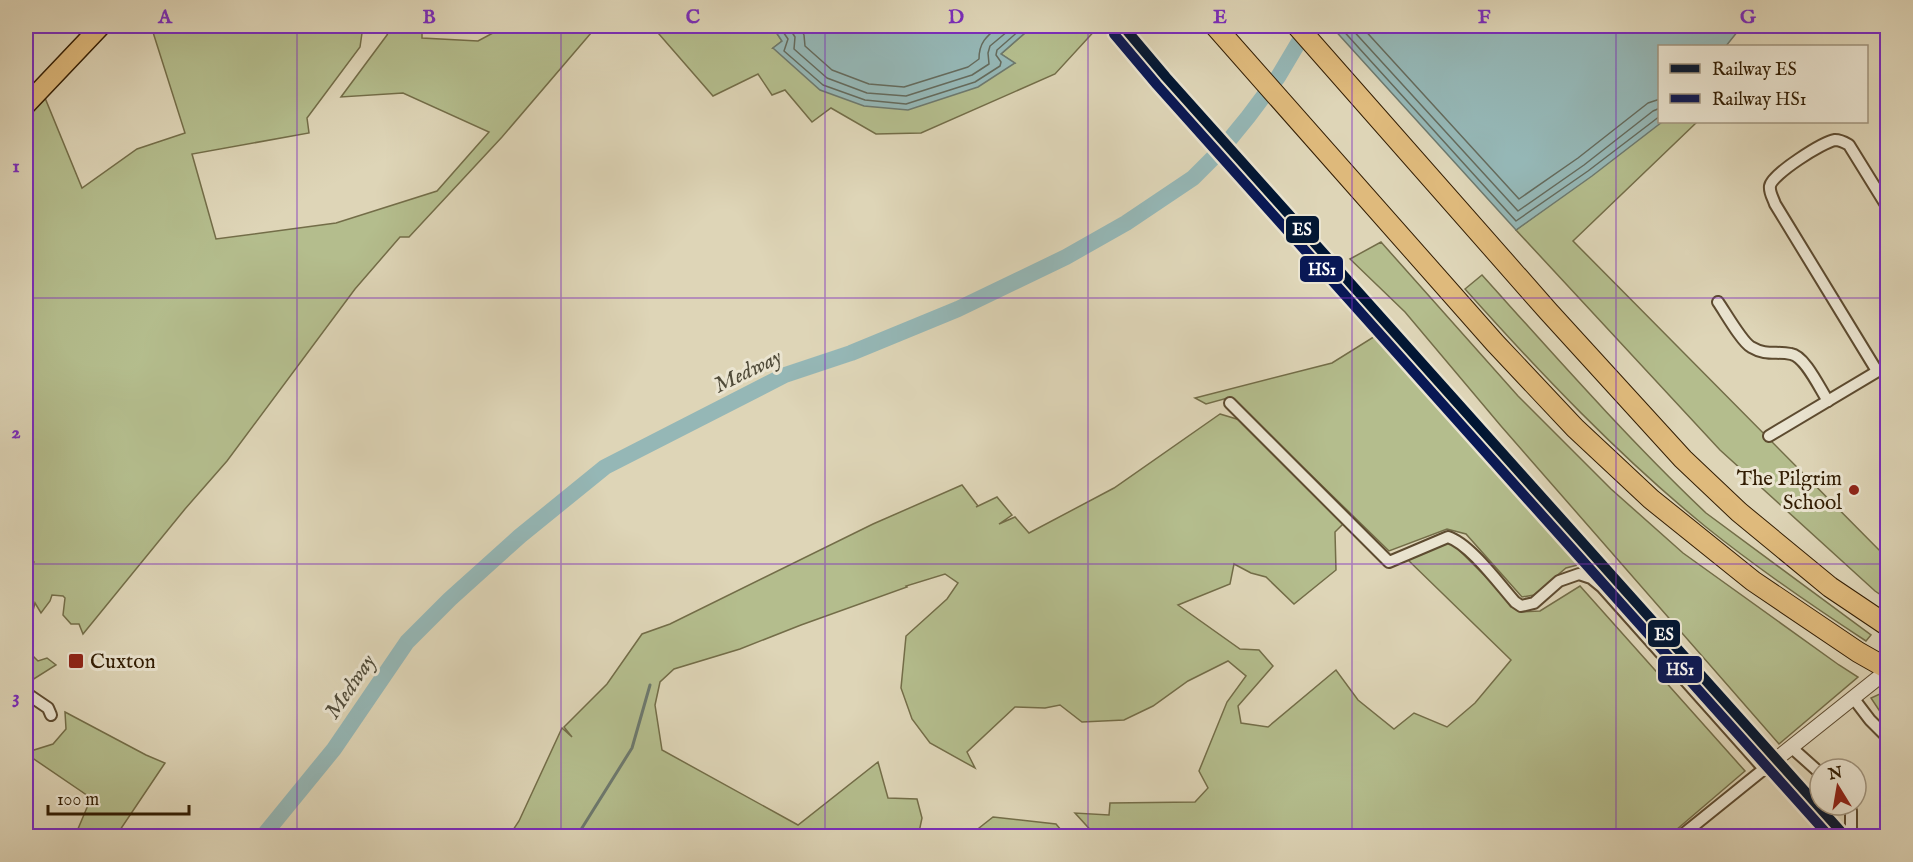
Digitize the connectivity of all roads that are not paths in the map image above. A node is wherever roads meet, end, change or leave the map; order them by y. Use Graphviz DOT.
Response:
graph roads {
  1 [pos="32,26"];
  2 [pos="101,26"];
  3 [pos="1215,26"];
  4 [pos="1297,26"];
  5 [pos="26,27"];
  6 [pos="26,105"];
  7 [pos="1887,208"];
  8 [pos="1718,302"];
  9 [pos="1887,364"];
  10 [pos="1877,371"];
  11 [pos="1827,401"];
  12 [pos="1230,403"];
  13 [pos="1769,436"];
  14 [pos="1887,626"];
  15 [pos="1887,669"];
  16 [pos="26,693"];
  17 [pos="1854,699"];
  18 [pos="51,715"];
  19 [pos="1887,738"];
  20 [pos="1792,748"];
  21 [pos="1808,762"];
  22 [pos="1764,769"];
  23 [pos="1851,817"];
  24 [pos="1681,837"];
  25 [pos="1851,837"];
  1 -- 5 [label="street"];
  2 -- 6 [label="highway"];
  3 -- 15 [label="highway"];
  4 -- 14 [label="highway"];
  7 -- 10 [label="street"];
  8 -- 11 [label="street"];
  9 -- 10 [label="street"];
  10 -- 11 [label="street"];
  11 -- 13 [label="street"];
  12 -- 22 [label="street"];
  15 -- 17 [label="street"];
  16 -- 18 [label="street"];
  17 -- 19 [label="street"];
  17 -- 20 [label="street"];
  20 -- 21 [label="street"];
  20 -- 22 [label="street"];
  22 -- 24 [label="street"];
  23 -- 25 [label="street"];
}
